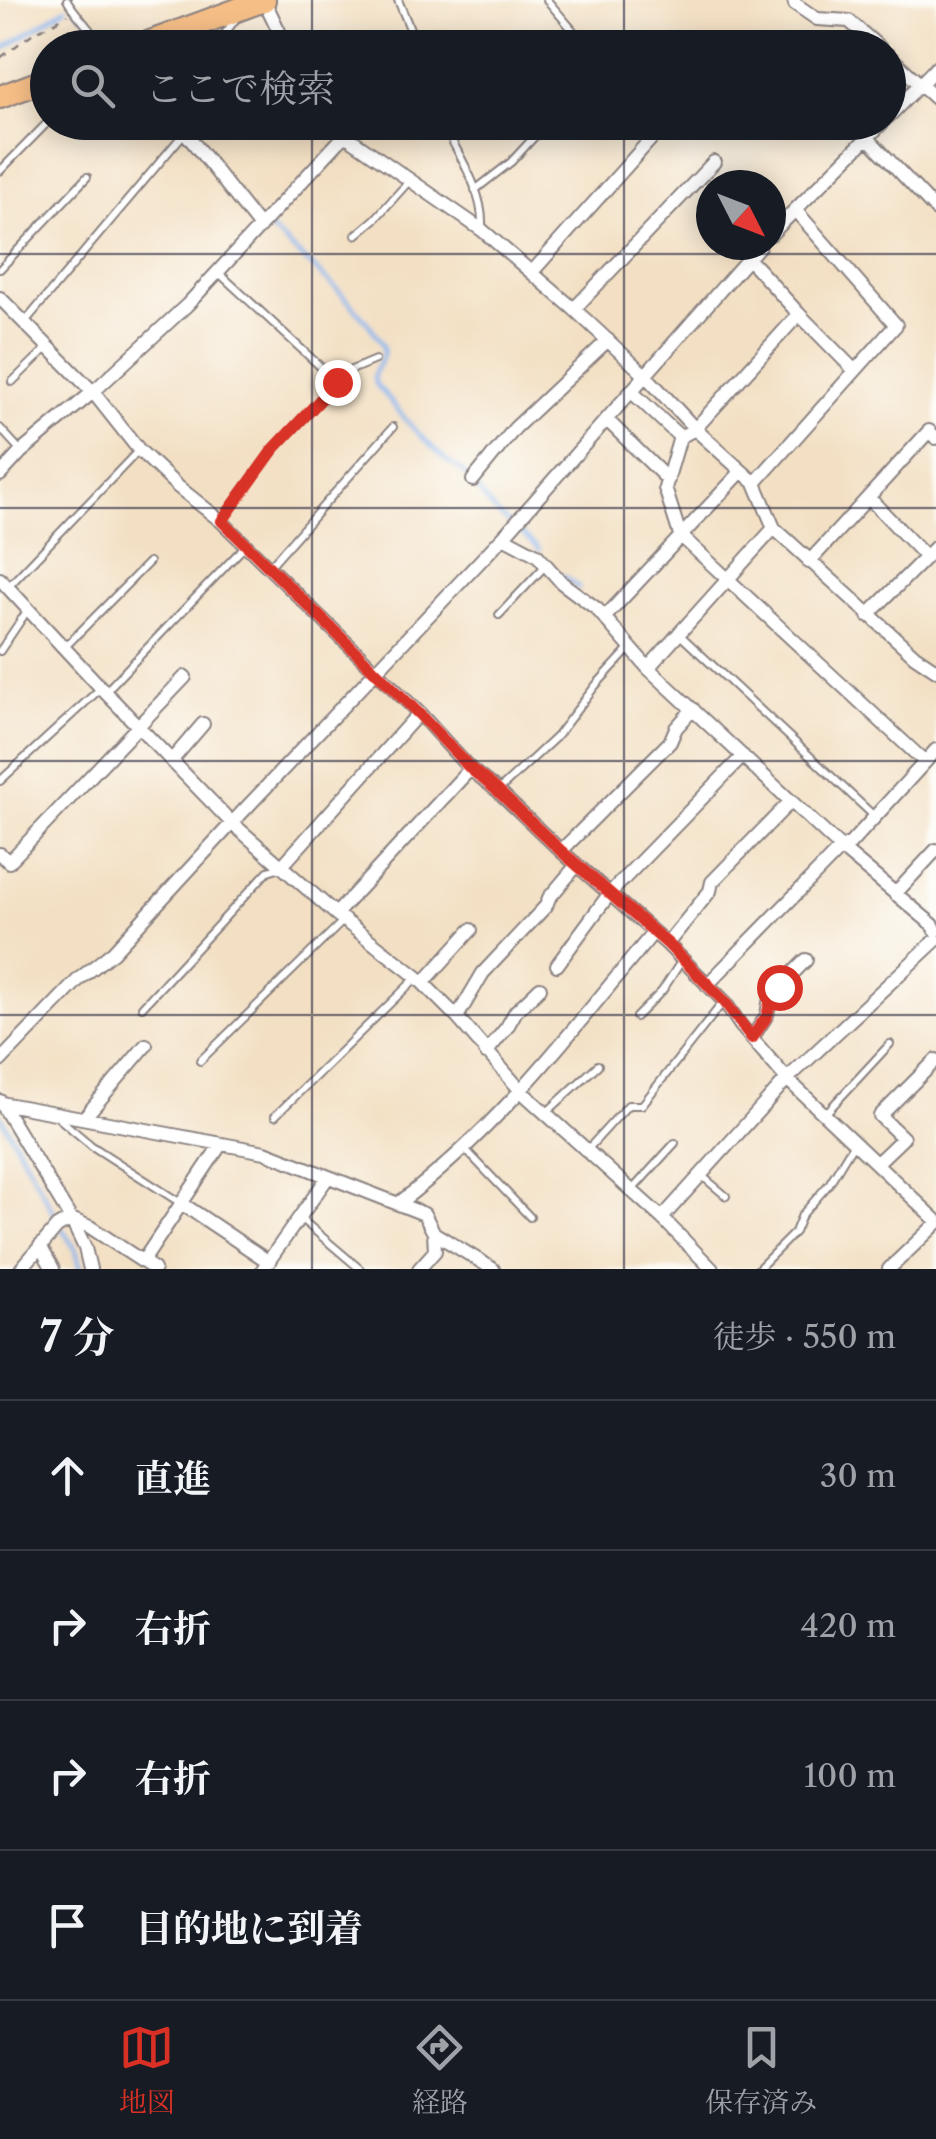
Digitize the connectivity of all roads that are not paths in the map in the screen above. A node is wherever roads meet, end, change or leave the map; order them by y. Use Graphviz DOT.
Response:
graph roads {
  1 [pos="66,0"];
  2 [pos="264,0"];
  3 [pos="398,0"];
  4 [pos="547,0"];
  5 [pos="794,0"];
  6 [pos="240,10"];
  7 [pos="93,30"];
  8 [pos="184,30"];
  9 [pos="229,30"];
  10 [pos="278,30"];
  11 [pos="410,30"];
  12 [pos="573,30"];
  13 [pos="861,30"];
  14 [pos="936,68"];
  15 [pos="906,70"];
  16 [pos="921,83"];
  17 [pos="30,86"];
  18 [pos="0,97"];
  19 [pos="906,98"];
  20 [pos="936,99"];
  21 [pos="31,140"];
  22 [pos="171,140"];
  23 [pos="191,140"];
  24 [pos="340,140"];
  25 [pos="352,140"];
  26 [pos="451,140"];
  27 [pos="531,140"];
  28 [pos="650,140"];
  29 [pos="866,140"];
  30 [pos="870,140"];
  31 [pos="714,162"];
  32 [pos="0,172"];
  33 [pos="87,177"];
  34 [pos="411,179"];
  35 [pos="475,190"];
  36 [pos="936,210"];
  37 [pos="796,211"];
  38 [pos="786,220"];
  39 [pos="260,226"];
  40 [pos="482,230"];
  41 [pos="356,235"];
  42 [pos="744,260"];
  43 [pos="750,260"];
  44 [pos="0,269"];
  45 [pos="532,271"];
  46 [pos="218,272"];
  47 [pos="0,298"];
  48 [pos="574,309"];
  49 [pos="800,314"];
  50 [pos="25,322"];
  51 [pos="608,340"];
  52 [pos="48,346"];
  53 [pos="375,360"];
  54 [pos="854,370"];
  55 [pos="646,376"];
  56 [pos="12,382"];
  57 [pos="337,382"];
  58 [pos="92,392"];
  59 [pos="632,392"];
  60 [pos="607,420"];
  61 [pos="393,427"];
  62 [pos="0,428"];
  63 [pos="695,429"];
  64 [pos="680,438"];
  65 [pos="936,438"];
  66 [pos="138,450"];
  67 [pos="22,452"];
  68 [pos="742,472"];
  69 [pos="0,475"];
  70 [pos="472,480"];
  71 [pos="668,480"];
  72 [pos="755,483"];
  73 [pos="869,498"];
  74 [pos="222,521"];
  75 [pos="774,528"];
  76 [pos="680,535"];
  77 [pos="503,537"];
  78 [pos="246,545"];
  79 [pos="931,552"];
  80 [pos="150,562"];
  81 [pos="809,562"];
  82 [pos="546,565"];
  83 [pos="269,567"];
  84 [pos="727,580"];
  85 [pos="4,583"];
  86 [pos="28,609"];
  87 [pos="498,615"];
  88 [pos="868,615"];
  89 [pos="605,617"];
  90 [pos="679,634"];
  91 [pos="631,647"];
  92 [pos="64,648"];
  93 [pos="0,651"];
  94 [pos="648,668"];
  95 [pos="936,670"];
  96 [pos="374,672"];
  97 [pos="185,678"];
  98 [pos="103,690"];
  99 [pos="693,709"];
  100 [pos="419,714"];
  101 [pos="204,724"];
  102 [pos="140,726"];
  103 [pos="936,750"];
  104 [pos="743,756"];
  105 [pos="172,760"];
  106 [pos="925,762"];
  107 [pos="470,768"];
  108 [pos="0,781"];
  109 [pos="498,791"];
  110 [pos="791,801"];
  111 [pos="875,817"];
  112 [pos="232,823"];
  113 [pos="841,848"];
  114 [pos="936,850"];
  115 [pos="561,851"];
  116 [pos="0,854"];
  117 [pos="577,865"];
  118 [pos="281,867"];
  119 [pos="610,893"];
  120 [pos="895,894"];
  121 [pos="340,917"];
  122 [pos="471,930"];
  123 [pos="936,931"];
  124 [pos="653,933"];
  125 [pos="936,940"];
  126 [pos="668,944"];
  127 [pos="682,959"];
  128 [pos="806,960"];
  129 [pos="557,965"];
  130 [pos="420,980"];
  131 [pos="708,985"];
  132 [pos="540,988"];
  133 [pos="724,1001"];
  134 [pos="142,1007"];
  135 [pos="457,1016"];
  136 [pos="636,1017"];
  137 [pos="752,1038"];
  138 [pos="890,1044"];
  139 [pos="146,1045"];
  140 [pos="486,1052"];
  141 [pos="936,1060"];
  142 [pos="0,1061"];
  143 [pos="200,1061"];
  144 [pos="598,1065"];
  145 [pos="787,1080"];
  146 [pos="522,1092"];
  147 [pos="1,1102"];
  148 [pos="50,1111"];
  149 [pos="546,1114"];
  150 [pos="825,1115"];
  151 [pos="275,1116"];
  152 [pos="84,1118"];
  153 [pos="854,1142"];
  154 [pos="675,1143"];
  155 [pos="220,1144"];
  156 [pos="463,1147"];
  157 [pos="586,1150"];
  158 [pos="877,1163"];
  159 [pos="701,1174"];
  160 [pos="328,1177"];
  161 [pos="632,1191"];
  162 [pos="726,1196"];
  163 [pos="181,1203"];
  164 [pos="398,1203"];
  165 [pos="530,1217"];
  166 [pos="299,1218"];
  167 [pos="662,1218"];
  168 [pos="71,1219"];
  169 [pos="936,1222"];
  170 [pos="434,1233"];
  171 [pos="40,1246"];
  172 [pos="148,1265"];
  173 [pos="704,1266"];
  174 [pos="270,1267"];
  175 [pos="21,1269"];
  176 [pos="53,1269"];
  177 [pos="90,1269"];
  178 [pos="360,1269"];
  179 [pos="419,1269"];
  180 [pos="493,1269"];
  181 [pos="758,1269"];
  182 [pos="889,1269"];
  1 -- 7 [label="lane"];
  2 -- 6 [label="highway"];
  2 -- 10 [label="street"];
  3 -- 11 [label="lane"];
  4 -- 12 [label="lane"];
  5 -- 13 [label="street"];
  6 -- 8 [label="highway"];
  6 -- 9 [label="lane"];
  14 -- 16 [label="street"];
  15 -- 16 [label="street"];
  16 -- 19 [label="street"];
  16 -- 20 [label="street"];
  17 -- 18 [label="highway"];
  21 -- 32 [label="lane"];
  22 -- 50 [label="lane"];
  23 -- 39 [label="street"];
  24 -- 39 [label="street"];
  25 -- 34 [label="street"];
  26 -- 35 [label="lane"];
  27 -- 35 [label="lane"];
  28 -- 45 [label="street"];
  29 -- 37 [label="street"];
  30 -- 36 [label="street"];
  31 -- 48 [label="street"];
  33 -- 44 [label="lane"];
  34 -- 40 [label="street"];
  34 -- 41 [label="lane"];
  35 -- 40 [label="lane"];
  37 -- 38 [label="street"];
  37 -- 54 [label="street"];
  39 -- 46 [label="street"];
  40 -- 45 [label="street"];
  42 -- 55 [label="street"];
  43 -- 49 [label="street"];
  45 -- 48 [label="street"];
  46 -- 57 [label="lane"];
  46 -- 58 [label="street"];
  47 -- 50 [label="street"];
  48 -- 51 [label="street"];
  49 -- 54 [label="street"];
  49 -- 63 [label="street"];
  50 -- 52 [label="street"];
  51 -- 55 [label="street"];
  51 -- 70 [label="street"];
  52 -- 56 [label="lane"];
  52 -- 58 [label="street"];
  53 -- 57 [label="lane"];
  54 -- 72 [label="street"];
  55 -- 59 [label="street"];
  55 -- 63 [label="street"];
  57 -- 74 [label="lane"];
  58 -- 66 [label="street"];
  58 -- 67 [label="street"];
  59 -- 60 [label="street"];
  59 -- 64 [label="street"];
  60 -- 71 [label="street"];
  60 -- 77 [label="street"];
  61 -- 83 [label="lane"];
  62 -- 67 [label="lane"];
  63 -- 64 [label="street"];
  63 -- 68 [label="street"];
  64 -- 71 [label="street"];
  65 -- 73 [label="street"];
  66 -- 74 [label="street"];
  66 -- 85 [label="lane"];
  67 -- 69 [label="street"];
  68 -- 72 [label="street"];
  68 -- 76 [label="street"];
  71 -- 76 [label="street"];
  72 -- 75 [label="street"];
  73 -- 79 [label="street"];
  73 -- 81 [label="street"];
  74 -- 78 [label="street"];
  75 -- 81 [label="street"];
  75 -- 84 [label="street"];
  76 -- 84 [label="street"];
  76 -- 89 [label="street"];
  77 -- 82 [label="street"];
  77 -- 96 [label="street"];
  78 -- 83 [label="street"];
  78 -- 98 [label="lane"];
  79 -- 88 [label="street"];
  80 -- 92 [label="lane"];
  81 -- 88 [label="street"];
  82 -- 87 [label="lane"];
  82 -- 89 [label="street"];
  83 -- 96 [label="street"];
  84 -- 90 [label="street"];
  84 -- 106 [label="street"];
  85 -- 86 [label="street"];
  86 -- 92 [label="street"];
  86 -- 93 [label="lane"];
  88 -- 95 [label="street"];
  89 -- 91 [label="street"];
  90 -- 94 [label="street"];
  90 -- 111 [label="lane"];
  91 -- 94 [label="street"];
  91 -- 109 [label="lane"];
  92 -- 98 [label="street"];
  94 -- 99 [label="street"];
  96 -- 100 [label="street"];
  96 -- 112 [label="street"];
  97 -- 102 [label="street"];
  98 -- 102 [label="street"];
  98 -- 108 [label="lane"];
  99 -- 104 [label="street"];
  99 -- 115 [label="street"];
  100 -- 107 [label="street"];
  100 -- 118 [label="street"];
  101 -- 105 [label="street"];
  102 -- 105 [label="street"];
  102 -- 116 [label="street"];
  103 -- 106 [label="street"];
  104 -- 110 [label="street"];
  104 -- 119 [label="street"];
  105 -- 112 [label="street"];
  106 -- 111 [label="street"];
  107 -- 109 [label="street"];
  107 -- 121 [label="street"];
  109 -- 115 [label="street"];
  110 -- 113 [label="street"];
  110 -- 126 [label="street"];
  111 -- 113 [label="street"];
  112 -- 118 [label="street"];
  112 -- 142 [label="street"];
  113 -- 120 [label="street"];
  113 -- 131 [label="street"];
  114 -- 120 [label="street"];
  115 -- 117 [label="street"];
  117 -- 119 [label="street"];
  117 -- 135 [label="street"];
  118 -- 121 [label="street"];
  118 -- 134 [label="lane"];
  119 -- 124 [label="street"];
  119 -- 129 [label="street"];
  120 -- 123 [label="street"];
  121 -- 130 [label="street"];
  121 -- 143 [label="lane"];
  122 -- 130 [label="street"];
  124 -- 126 [label="street"];
  124 -- 146 [label="street"];
  125 -- 145 [label="street"];
  126 -- 127 [label="street"];
  127 -- 131 [label="street"];
  127 -- 136 [label="lane"];
  128 -- 137 [label="street"];
  130 -- 135 [label="street"];
  130 -- 151 [label="lane"];
  131 -- 133 [label="street"];
  132 -- 140 [label="street"];
  133 -- 137 [label="street"];
  133 -- 157 [label="lane"];
  135 -- 140 [label="street"];
  137 -- 145 [label="street"];
  138 -- 150 [label="lane"];
  139 -- 152 [label="street"];
  140 -- 146 [label="street"];
  141 -- 158 [label="street"];
  144 -- 149 [label="lane"];
  145 -- 150 [label="street"];
  145 -- 159 [label="street"];
  146 -- 149 [label="street"];
  146 -- 156 [label="street"];
  147 -- 148 [label="street"];
  147 -- 168 [label="street"];
  148 -- 152 [label="street"];
  148 -- 163 [label="lane"];
  149 -- 157 [label="street"];
  150 -- 153 [label="street"];
  152 -- 155 [label="street"];
  153 -- 158 [label="street"];
  153 -- 181 [label="lane"];
  154 -- 161 [label="lane"];
  155 -- 160 [label="street"];
  155 -- 163 [label="street"];
  156 -- 164 [label="street"];
  156 -- 165 [label="lane"];
  157 -- 161 [label="street"];
  158 -- 169 [label="street"];
  159 -- 162 [label="lane"];
  159 -- 167 [label="street"];
  160 -- 164 [label="street"];
  160 -- 166 [label="street"];
  161 -- 167 [label="street"];
  163 -- 172 [label="street"];
  163 -- 174 [label="street"];
  164 -- 170 [label="street"];
  166 -- 174 [label="street"];
  166 -- 178 [label="lane"];
  167 -- 173 [label="street"];
  168 -- 171 [label="street"];
  168 -- 172 [label="street"];
  168 -- 177 [label="street"];
  169 -- 182 [label="street"];
  170 -- 179 [label="street"];
  170 -- 180 [label="street"];
  171 -- 175 [label="street"];
  171 -- 176 [label="street"];
}
